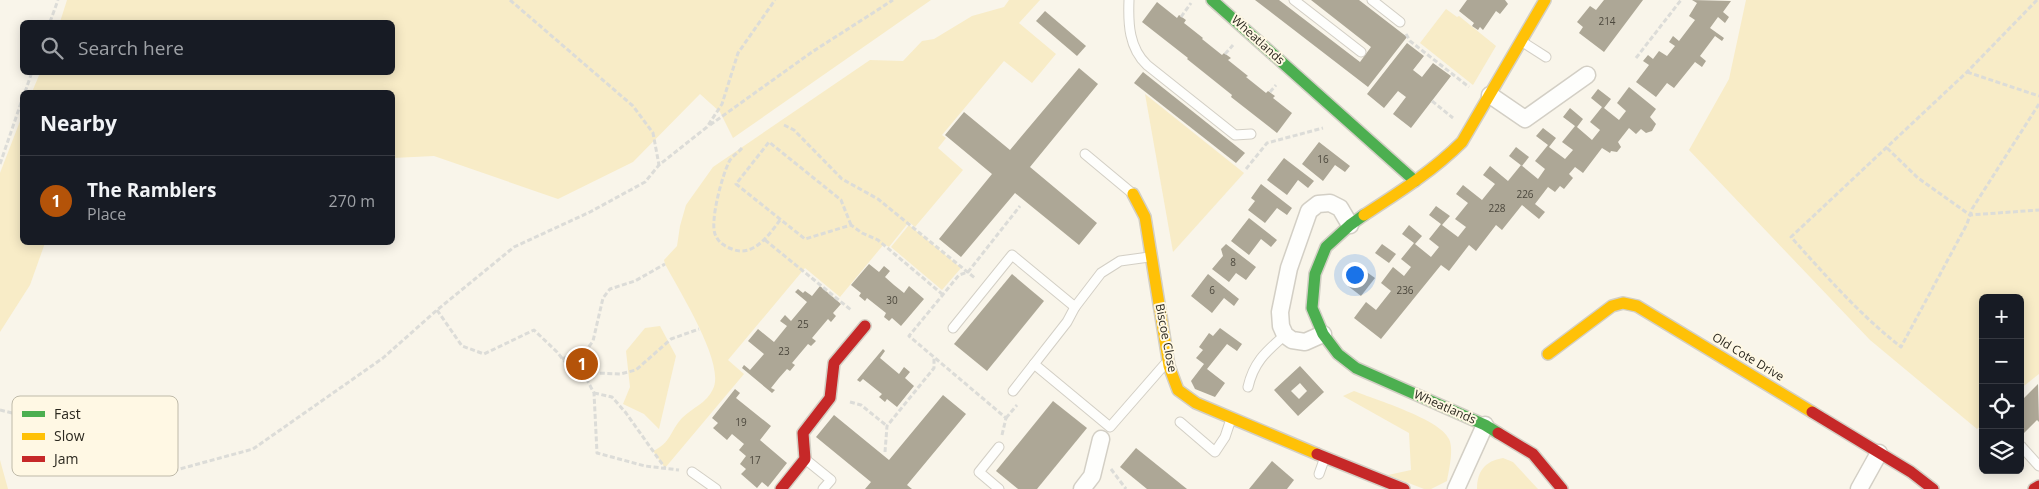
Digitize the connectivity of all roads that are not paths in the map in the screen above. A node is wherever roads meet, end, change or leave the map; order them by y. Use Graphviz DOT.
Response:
graph roads {
  1 [pos="1129,0"];
  2 [pos="1212,0"];
  3 [pos="1294,0"];
  4 [pos="1372,0"];
  5 [pos="1545,0"];
  6 [pos="1400,22"];
  7 [pos="1521,41"];
  8 [pos="1360,52"];
  9 [pos="1546,57"];
  10 [pos="1587,75"];
  11 [pos="1488,98"];
  12 [pos="1251,134"];
  13 [pos="1085,154"];
  14 [pos="1415,181"];
  15 [pos="1133,194"];
  16 [pos="1350,225"];
  17 [pos="1151,256"];
  18 [pos="1074,307"];
  19 [pos="865,326"];
  20 [pos="953,328"];
  21 [pos="1323,334"];
  22 [pos="1286,335"];
  23 [pos="1548,354"];
  24 [pos="1168,360"];
  25 [pos="1034,364"];
  26 [pos="1248,387"];
  27 [pos="1013,391"];
  28 [pos="1231,418"];
  29 [pos="1180,422"];
  30 [pos="1485,425"];
  31 [pos="1105,433"];
  32 [pos="999,447"];
  33 [pos="2024,450"];
  34 [pos="1879,453"];
  35 [pos="1325,457"];
  36 [pos="805,459"];
  37 [pos="2039,466"];
  38 [pos="692,472"];
  39 [pos="1319,474"];
  40 [pos="2039,486"];
  41 [pos="716,489"];
  42 [pos="781,489"];
  43 [pos="824,489"];
  44 [pos="999,489"];
  45 [pos="1082,489"];
  46 [pos="1404,489"];
  47 [pos="1456,489"];
  48 [pos="1562,489"];
  49 [pos="1859,489"];
  50 [pos="1933,489"];
  51 [pos="2034,489"];
  1 -- 12 [label="lane"];
  2 -- 14 [label="street, Wheatlands"];
  3 -- 8 [label="lane"];
  4 -- 6 [label="lane"];
  5 -- 7 [label="street, Wheatlands"];
  7 -- 9 [label="lane"];
  7 -- 11 [label="street, Wheatlands"];
  10 -- 11 [label="street"];
  11 -- 14 [label="street, Wheatlands"];
  13 -- 15 [label="lane, Biscoe Close"];
  14 -- 16 [label="street, Wheatlands"];
  15 -- 17 [label="street, Biscoe Close"];
  16 -- 21 [label="street, Wheatlands"];
  16 -- 22 [label="street"];
  17 -- 18 [label="lane"];
  17 -- 24 [label="street, Biscoe Close"];
  18 -- 20 [label="lane"];
  18 -- 25 [label="lane"];
  19 -- 36 [label="street"];
  21 -- 22 [label="street"];
  21 -- 30 [label="street, Wheatlands"];
  22 -- 26 [label="lane"];
  23 -- 34 [label="street, Old Cote Drive"];
  24 -- 28 [label="street, Biscoe Close"];
  24 -- 31 [label="lane"];
  25 -- 27 [label="lane"];
  25 -- 31 [label="lane"];
  28 -- 29 [label="lane"];
  28 -- 35 [label="street, Biscoe Close"];
  30 -- 47 [label="street"];
  30 -- 48 [label="street, Wheatlands"];
  31 -- 45 [label="street"];
  32 -- 44 [label="lane"];
  33 -- 37 [label="lane"];
  34 -- 49 [label="street"];
  34 -- 50 [label="street, Old Cote Drive"];
  35 -- 39 [label="lane"];
  35 -- 46 [label="street, Biscoe Close"];
  36 -- 42 [label="street"];
  36 -- 43 [label="lane"];
  38 -- 41 [label="lane"];
  40 -- 51 [label="street"];
}
